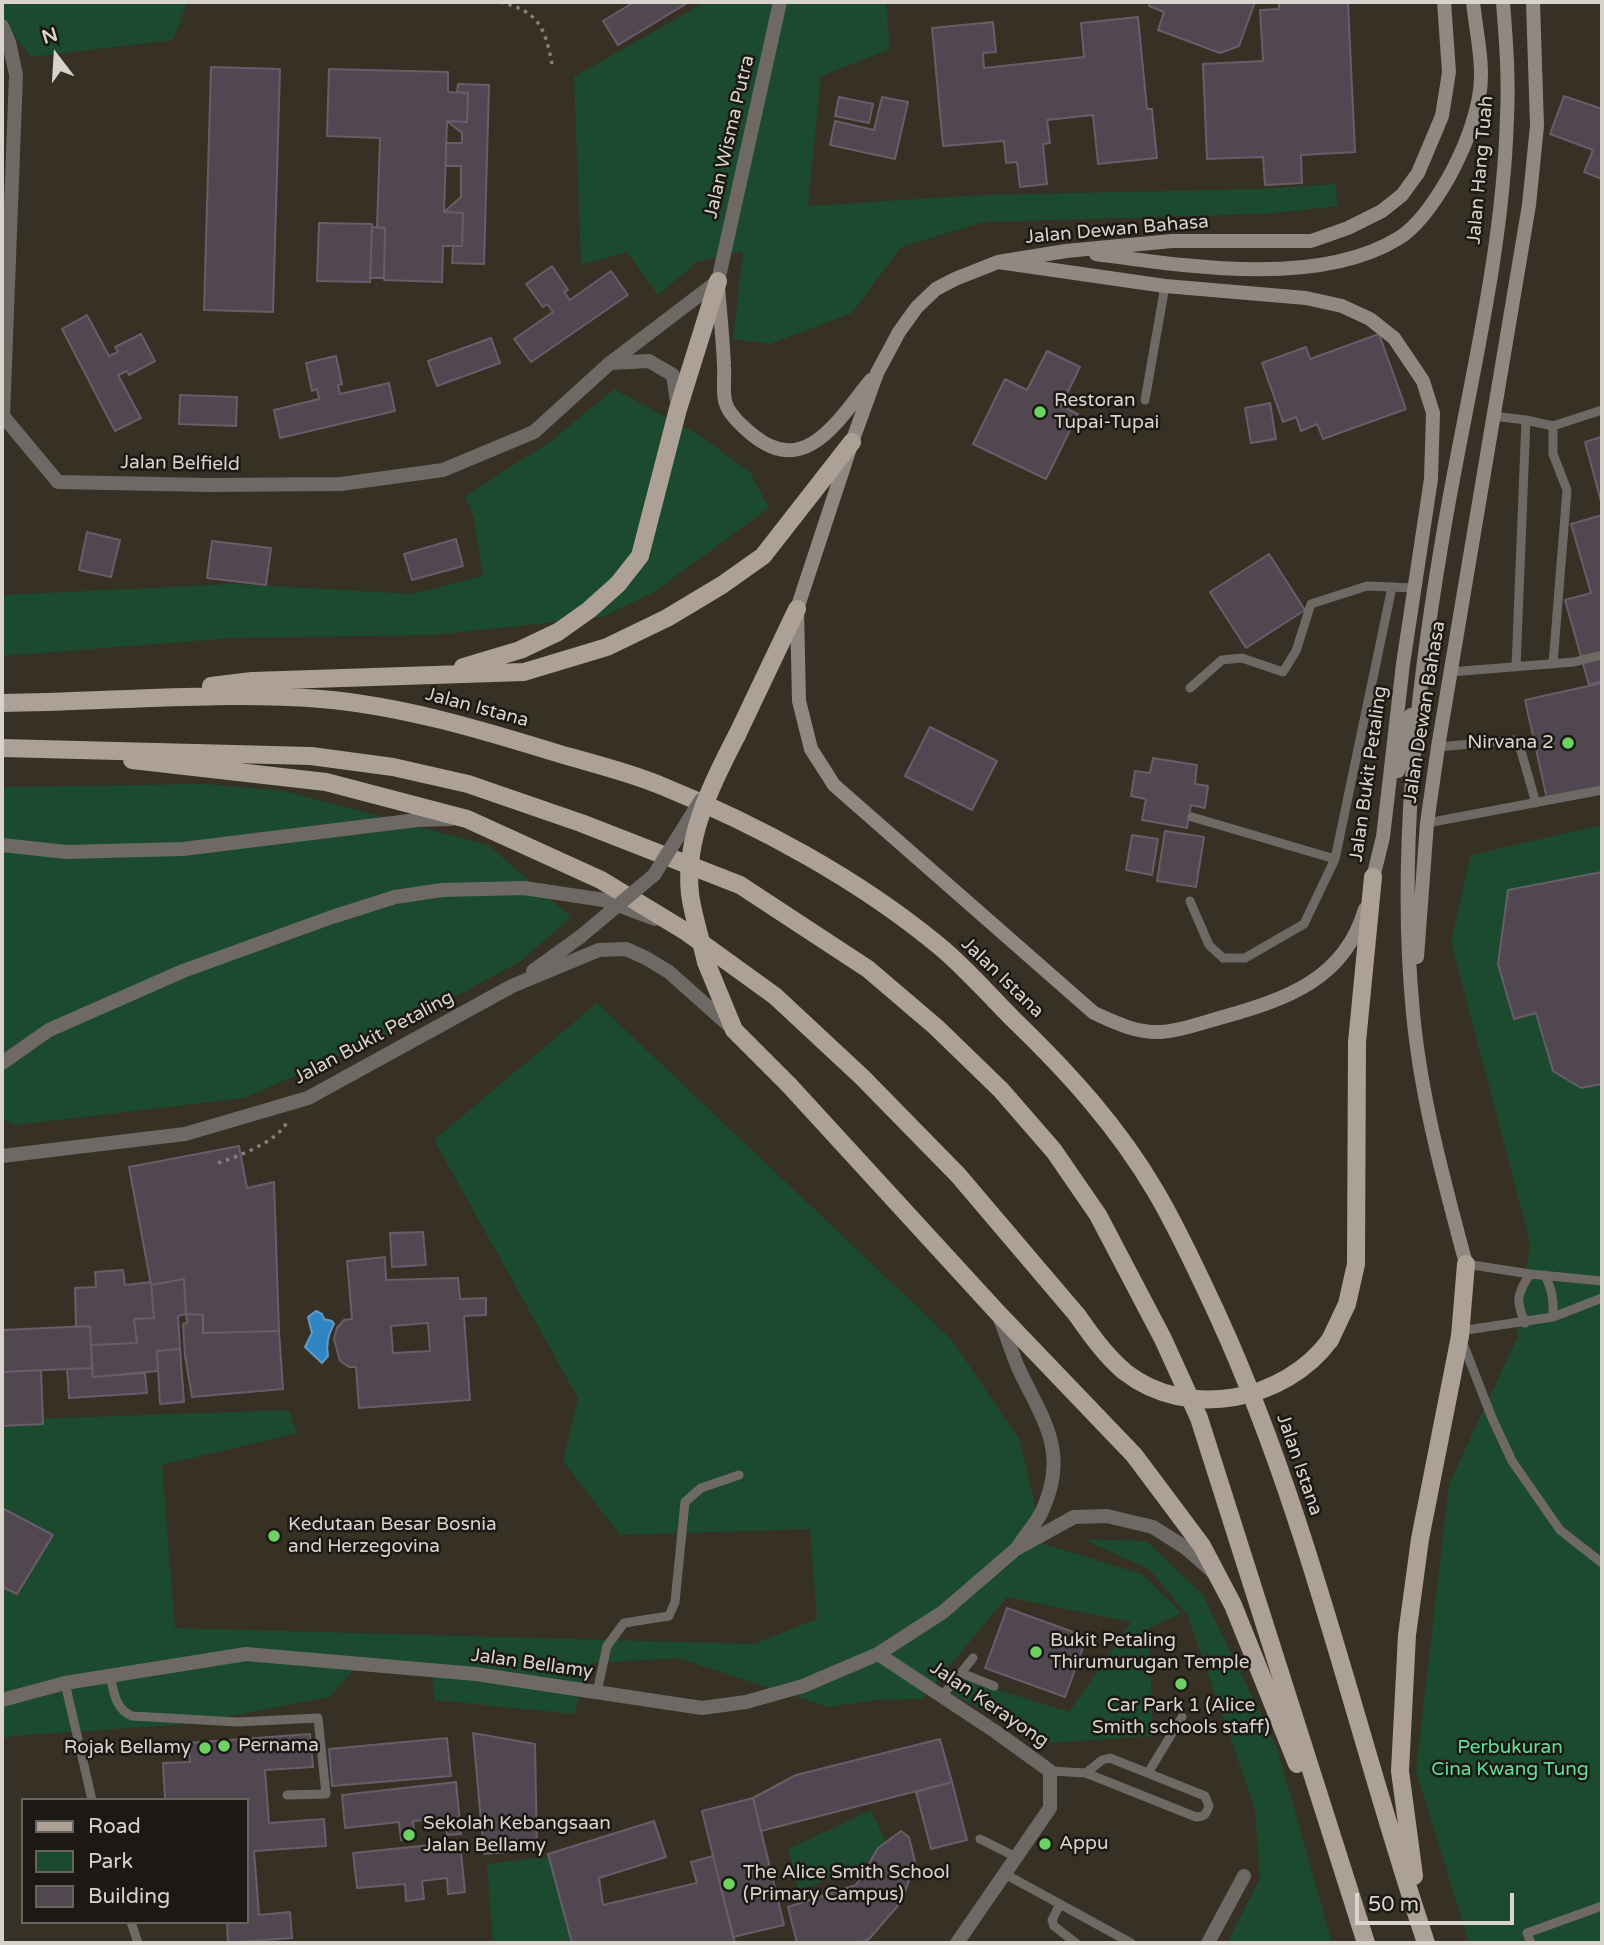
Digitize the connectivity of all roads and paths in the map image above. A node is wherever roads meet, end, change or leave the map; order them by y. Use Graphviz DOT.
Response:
graph roads {
  1 [pos="500,2"];
  2 [pos="780,2"];
  3 [pos="1444,2"];
  4 [pos="1473,2"];
  5 [pos="1503,2"];
  6 [pos="1533,2"];
  7 [pos="2,26"];
  8 [pos="552,64"];
  9 [pos="1066,251"];
  10 [pos="998,262"];
  11 [pos="718,281"];
  12 [pos="1166,286"];
  13 [pos="1487,299"];
  14 [pos="610,363"];
  15 [pos="877,373"];
  16 [pos="1144,400"];
  17 [pos="678,409"];
  18 [pos="1602,410"];
  19 [pos="1493,416"];
  20 [pos="1527,420"];
  21 [pos="1553,426"];
  22 [pos="852,442"];
  23 [pos="1392,587"];
  24 [pos="1414,588"];
  25 [pos="797,609"];
  26 [pos="1602,655"];
  27 [pos="1553,664"];
  28 [pos="1423,665"];
  29 [pos="1516,667"];
  30 [pos="1450,672"];
  31 [pos="439,674"];
  32 [pos="1191,688"];
  33 [pos="104,699"];
  34 [pos="2,702"];
  35 [pos="1438,747"];
  36 [pos="2,748"];
  37 [pos="32,748"];
  38 [pos="713,780"];
  39 [pos="1602,790"];
  40 [pos="1536,803"];
  41 [pos="1192,817"];
  42 [pos="467,819"];
  43 [pos="1427,823"];
  44 [pos="1383,837"];
  45 [pos="2,845"];
  46 [pos="1335,859"];
  47 [pos="1373,877"];
  48 [pos="1190,901"];
  49 [pos="685,931"];
  50 [pos="512,986"];
  51 [pos="1413,1014"];
  52 [pos="734,1030"];
  53 [pos="2,1063"];
  54 [pos="297,1101"];
  55 [pos="2,1156"];
  56 [pos="218,1163"];
  57 [pos="1466,1264"];
  58 [pos="1530,1274"];
  59 [pos="1545,1275"];
  60 [pos="1602,1281"];
  61 [pos="1602,1298"];
  62 [pos="998,1313"];
  63 [pos="1553,1317"];
  64 [pos="1525,1323"];
  65 [pos="1460,1333"];
  66 [pos="739,1475"];
  67 [pos="1016,1549"];
  68 [pos="1602,1563"];
  69 [pos="1218,1576"];
  70 [pos="878,1654"];
  71 [pos="973,1658"];
  72 [pos="961,1673"];
  73 [pos="110,1676"];
  74 [pos="65,1683"];
  75 [pos="994,1686"];
  76 [pos="597,1692"];
  77 [pos="942,1696"];
  78 [pos="2,1700"];
  79 [pos="1182,1717"];
  80 [pos="1050,1771"];
  81 [pos="1086,1773"];
  82 [pos="1148,1773"];
  83 [pos="287,1796"];
  84 [pos="92,1798"];
  85 [pos="980,1839"];
  86 [pos="1016,1857"];
  87 [pos="1005,1874"];
  88 [pos="1244,1876"];
  89 [pos="1350,1898"];
  90 [pos="1060,1904"];
  91 [pos="1602,1906"];
  92 [pos="132,1924"];
  93 [pos="1420,1925"];
  94 [pos="138,1943"];
  95 [pos="957,1943"];
  96 [pos="1076,1943"];
  97 [pos="1131,1943"];
  98 [pos="1208,1943"];
  99 [pos="1366,1943"];
  100 [pos="1426,1943"];
  101 [pos="1531,1943"];
  1 -- 8 [label="path"];
  2 -- 11 [label="street, Jalan Wisma Putra"];
  3 -- 9 [label="main road, Jalan Dewan Bahasa"];
  4 -- 9 [label="main road, Jalan Hang Tuah"];
  5 -- 13 [label="main road, Jalan Hang Tuah"];
  6 -- 19 [label="main road, Jalan Dewan Bahasa"];
  7 -- 14 [label="street, Jalan Belfield"];
  9 -- 10 [label="main road, Jalan Dewan Bahasa"];
  10 -- 12 [label="main road, Jalan Bukit Petaling"];
  10 -- 15 [label="main road, Jalan Dewan Bahasa"];
  11 -- 14 [label="street, Jalan Belfield"];
  11 -- 15 [label="main road"];
  11 -- 17 [label="main road"];
  12 -- 16 [label="lane"];
  12 -- 24 [label="main road, Jalan Bukit Petaling"];
  13 -- 28 [label="main road, Jalan Dewan Bahasa"];
  14 -- 17 [label="street"];
  15 -- 22 [label="main road, Jalan Dewan Bahasa"];
  17 -- 31 [label="main road"];
  18 -- 21 [label="lane"];
  19 -- 20 [label="lane"];
  19 -- 30 [label="main road, Jalan Dewan Bahasa"];
  20 -- 21 [label="lane"];
  20 -- 29 [label="lane"];
  21 -- 27 [label="lane"];
  22 -- 25 [label="main road, Jalan Dewan Bahasa"];
  22 -- 31 [label="main road"];
  23 -- 24 [label="lane"];
  23 -- 32 [label="lane"];
  23 -- 46 [label="lane"];
  24 -- 44 [label="main road, Jalan Bukit Petaling"];
  25 -- 38 [label="main road, bridge"];
  25 -- 47 [label="main road, Jalan Bukit Petaling"];
  26 -- 27 [label="lane"];
  27 -- 29 [label="lane"];
  28 -- 44 [label="main road"];
  28 -- 51 [label="main road, Jalan Dewan Bahasa"];
  29 -- 30 [label="lane"];
  30 -- 35 [label="main road, Jalan Dewan Bahasa"];
  31 -- 33 [label="main road"];
  33 -- 34 [label="main road, Jalan Istana"];
  33 -- 93 [label="main road, Jalan Istana"];
  35 -- 40 [label="lane"];
  35 -- 43 [label="main road, Jalan Dewan Bahasa"];
  36 -- 37 [label="main road"];
  37 -- 42 [label="main road"];
  37 -- 89 [label="main road"];
  38 -- 50 [label="street, Jalan Bukit Petaling, bridge"];
  38 -- 52 [label="main road, bridge"];
  39 -- 40 [label="lane"];
  40 -- 43 [label="lane"];
  41 -- 46 [label="lane"];
  42 -- 45 [label="street"];
  42 -- 49 [label="main road"];
  43 -- 51 [label="main road, Jalan Dewan Bahasa"];
  44 -- 47 [label="main road, Jalan Bukit Petaling"];
  46 -- 48 [label="lane"];
  47 -- 49 [label="main road, bridge"];
  49 -- 53 [label="street"];
  50 -- 52 [label="street, Jalan Bukit Petaling"];
  50 -- 54 [label="street, Jalan Bukit Petaling"];
  51 -- 57 [label="main road, Jalan Dewan Bahasa"];
  52 -- 62 [label="main road"];
  54 -- 55 [label="street, Jalan Bukit Petaling"];
  54 -- 56 [label="path"];
  57 -- 58 [label="lane"];
  57 -- 65 [label="main road"];
  58 -- 59 [label="lane"];
  58 -- 64 [label="lane"];
  59 -- 60 [label="lane"];
  59 -- 63 [label="lane"];
  61 -- 63 [label="lane"];
  62 -- 67 [label="street, Jalan Bellamy"];
  62 -- 69 [label="main road"];
  63 -- 64 [label="lane"];
  64 -- 65 [label="lane"];
  65 -- 68 [label="lane"];
  65 -- 93 [label="main road"];
  66 -- 76 [label="lane"];
  67 -- 69 [label="street, Jalan Bellamy"];
  67 -- 70 [label="street, Jalan Bellamy"];
  69 -- 89 [label="main road"];
  70 -- 76 [label="street, Jalan Bellamy"];
  70 -- 77 [label="street, Jalan Kerayong"];
  71 -- 72 [label="lane"];
  72 -- 75 [label="lane"];
  72 -- 77 [label="lane"];
  73 -- 74 [label="street, Jalan Bellamy"];
  73 -- 76 [label="street, Jalan Bellamy"];
  73 -- 83 [label="lane"];
  74 -- 78 [label="street, Jalan Bellamy"];
  74 -- 84 [label="lane"];
  77 -- 80 [label="street, Jalan Kerayong"];
  79 -- 82 [label="lane"];
  80 -- 81 [label="lane"];
  80 -- 86 [label="street, Jalan Kerayong"];
  81 -- 82 [label="lane"];
  81 -- 82 [label="lane"];
  85 -- 86 [label="lane"];
  86 -- 87 [label="street, Jalan Kerayong"];
  87 -- 90 [label="lane"];
  87 -- 95 [label="street, Jalan Kerayong"];
  88 -- 98 [label="street"];
  89 -- 99 [label="main road"];
  90 -- 96 [label="lane"];
  90 -- 97 [label="lane"];
  91 -- 101 [label="lane"];
  92 -- 94 [label="lane"];
  93 -- 100 [label="main road, Jalan Istana"];
}
